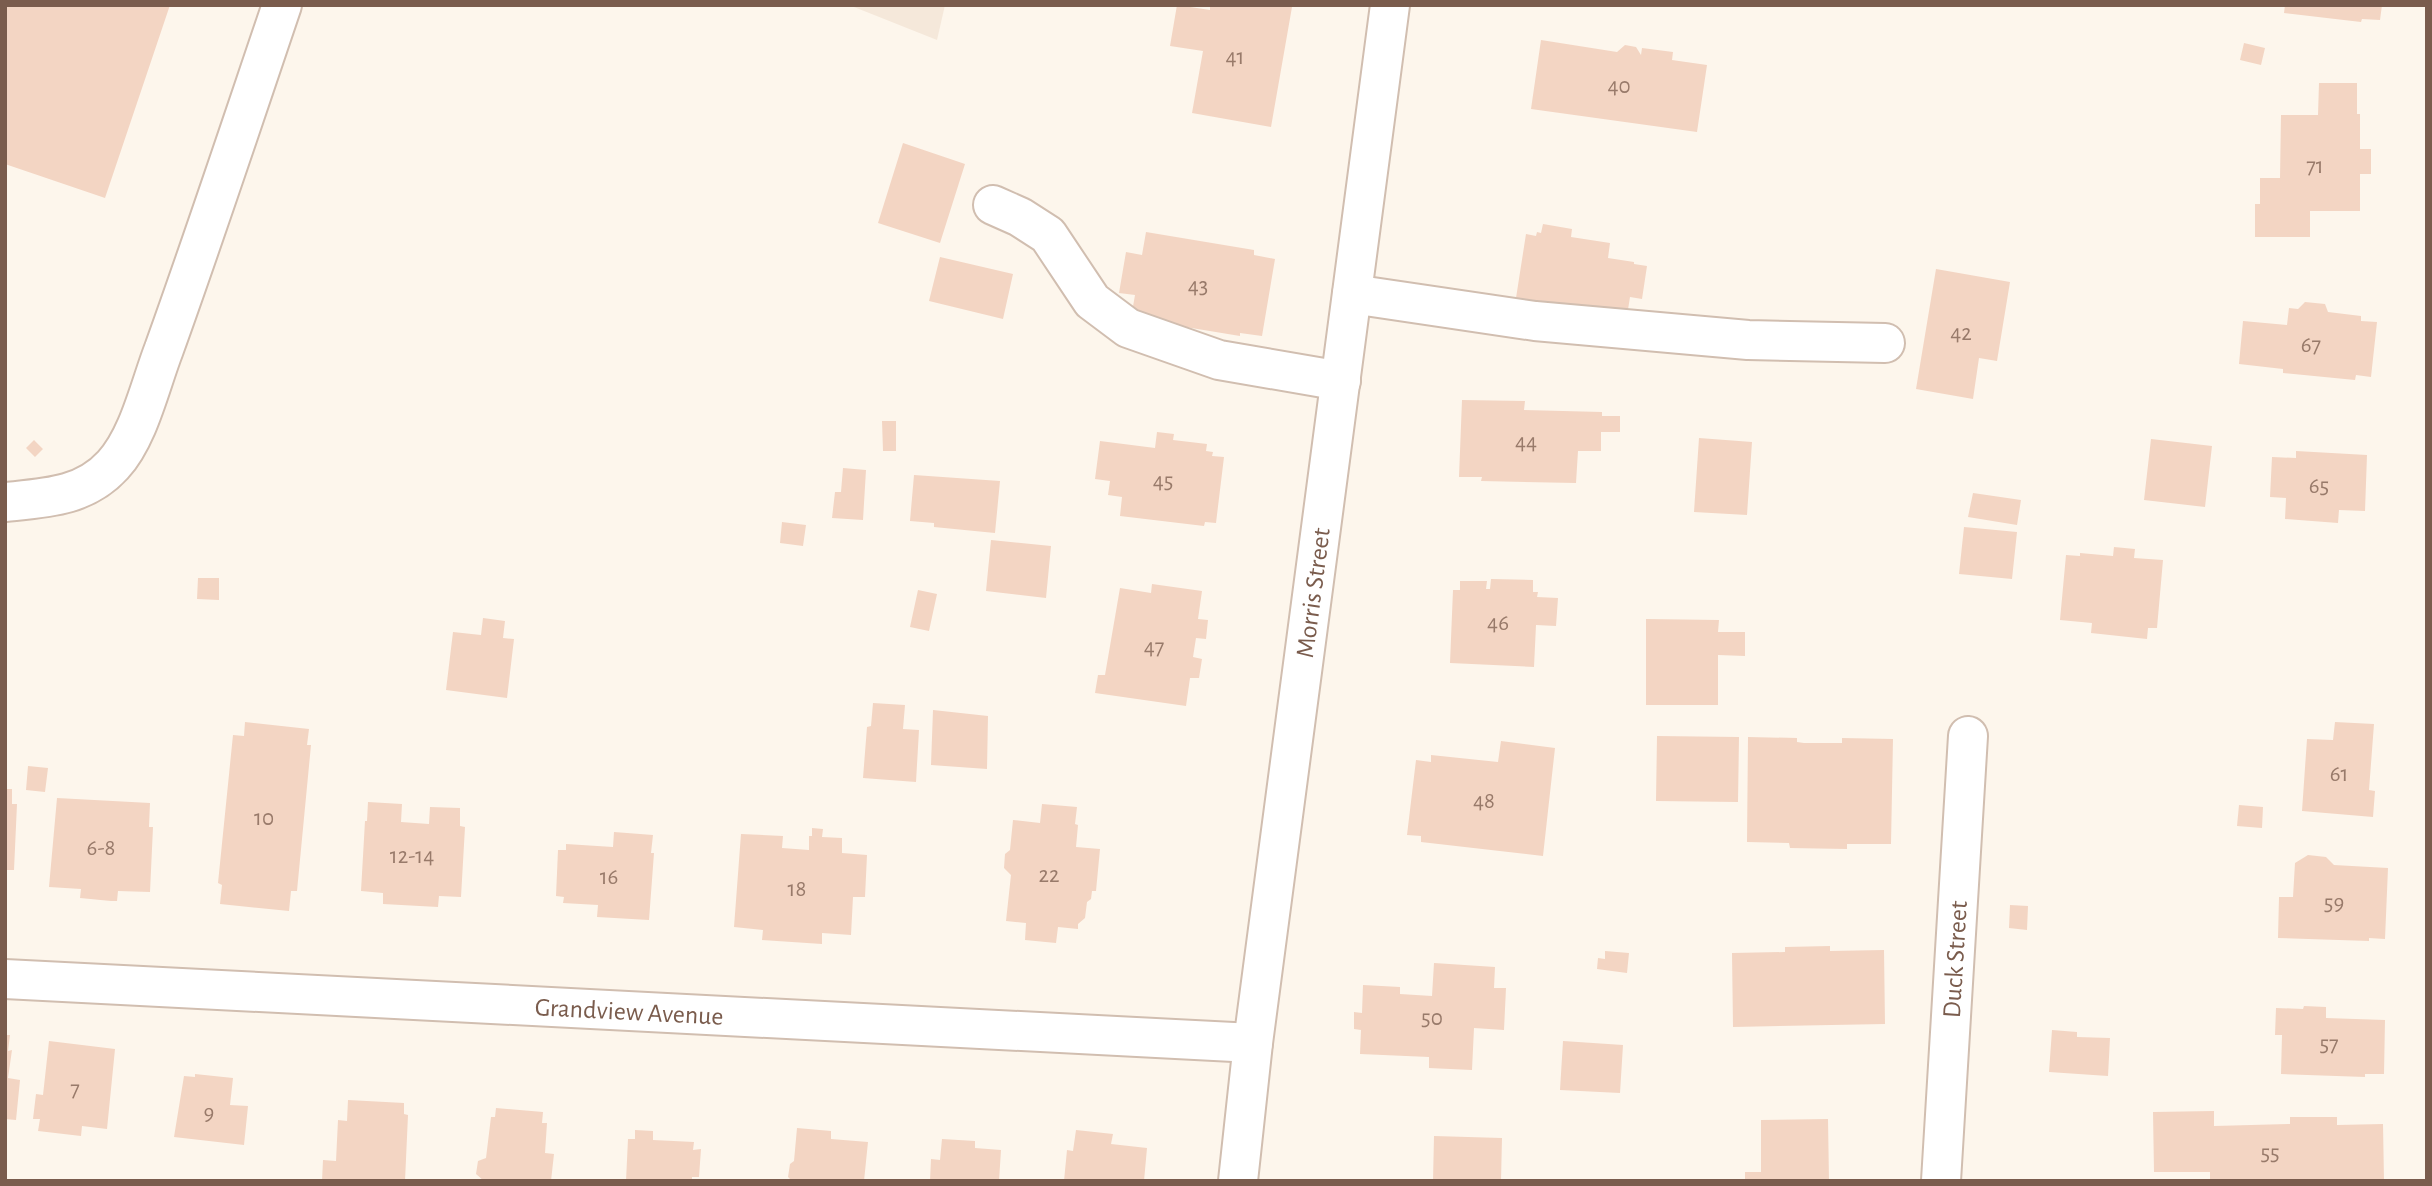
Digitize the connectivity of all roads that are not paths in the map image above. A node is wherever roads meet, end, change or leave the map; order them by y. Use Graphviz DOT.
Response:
graph roads {
  1 [pos="282,5"];
  2 [pos="1390,5"];
  3 [pos="993,205"];
  4 [pos="1352,294"];
  5 [pos="1885,343"];
  6 [pos="1341,381"];
  7 [pos="5,502"];
  8 [pos="1968,736"];
  9 [pos="5,979"];
  10 [pos="1253,1044"];
  11 [pos="1238,1181"];
  12 [pos="1941,1181"];
  1 -- 7 [label="street"];
  2 -- 4 [label="street, Morris Street"];
  3 -- 6 [label="street"];
  4 -- 5 [label="street"];
  4 -- 6 [label="street, Morris Street"];
  6 -- 10 [label="street, Morris Street"];
  8 -- 12 [label="street, Duck Street"];
  9 -- 10 [label="street, Grandview Avenue"];
  10 -- 11 [label="street, Morris Street"];
}
